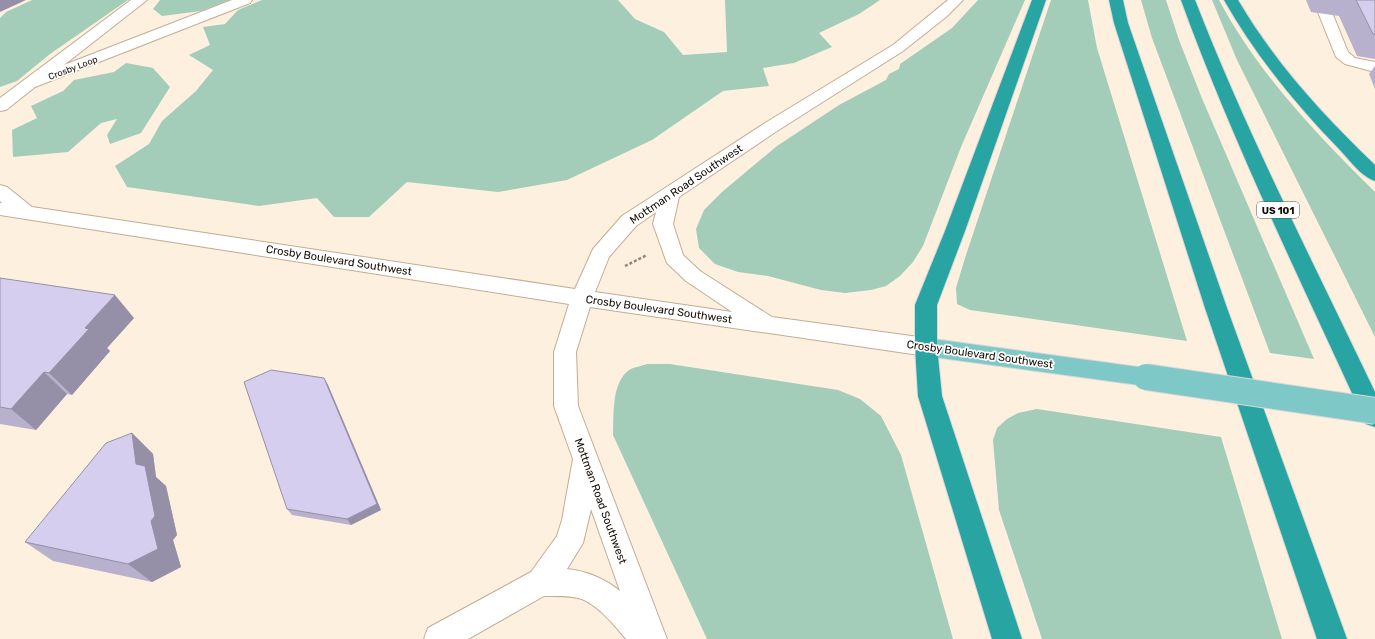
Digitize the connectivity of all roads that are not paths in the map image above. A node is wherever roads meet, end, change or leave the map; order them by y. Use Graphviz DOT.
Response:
graph roads {
  1 [pos="140,0"];
  2 [pos="245,0"];
  3 [pos="956,0"];
  4 [pos="1039,0"];
  5 [pos="1116,0"];
  6 [pos="1188,0"];
  7 [pos="1231,0"];
  8 [pos="1320,0"];
  9 [pos="100,30"];
  10 [pos="164,32"];
  11 [pos="142,41"];
  12 [pos="1375,67"];
  13 [pos="29,84"];
  14 [pos="0,106"];
  15 [pos="1375,175"];
  16 [pos="0,191"];
  17 [pos="670,194"];
  18 [pos="0,209"];
  19 [pos="26,213"];
  20 [pos="582,298"];
  21 [pos="769,325"];
  22 [pos="926,346"];
  23 [pos="1375,411"];
  24 [pos="1375,417"];
  25 [pos="585,457"];
  26 [pos="541,582"];
  27 [pos="440,639"];
  28 [pos="646,639"];
  29 [pos="652,639"];
  30 [pos="1007,639"];
  31 [pos="1332,639"];
  1 -- 9 [label="street, Crosby Loop"];
  2 -- 10 [label="street, Crosby Loop"];
  3 -- 17 [label="street, Mottman Road Southwest"];
  4 -- 22 [label="highway"];
  5 -- 31 [label="highway"];
  6 -- 24 [label="highway, US 101"];
  7 -- 15 [label="highway"];
  8 -- 12 [label="street"];
  9 -- 10 [label="street"];
  9 -- 11 [label="street"];
  9 -- 13 [label="street, Crosby Loop"];
  10 -- 11 [label="street, Crosby Loop"];
  11 -- 13 [label="street, Crosby Loop"];
  13 -- 14 [label="street"];
  16 -- 19 [label="street"];
  17 -- 20 [label="street, Mottman Road Southwest"];
  17 -- 21 [label="street"];
  18 -- 19 [label="street, Crosby Boulevard Southwest"];
  19 -- 20 [label="street, Crosby Boulevard Southwest"];
  20 -- 21 [label="street, Crosby Boulevard Southwest"];
  20 -- 25 [label="street, Mottman Road Southwest"];
  21 -- 22 [label="street, Crosby Boulevard Southwest"];
  22 -- 23 [label="main road, Crosby Boulevard Southwest, bridge"];
  22 -- 30 [label="highway"];
  25 -- 26 [label="street"];
  25 -- 29 [label="street, Mottman Road Southwest"];
  26 -- 27 [label="street"];
  26 -- 28 [label="street"];
}
